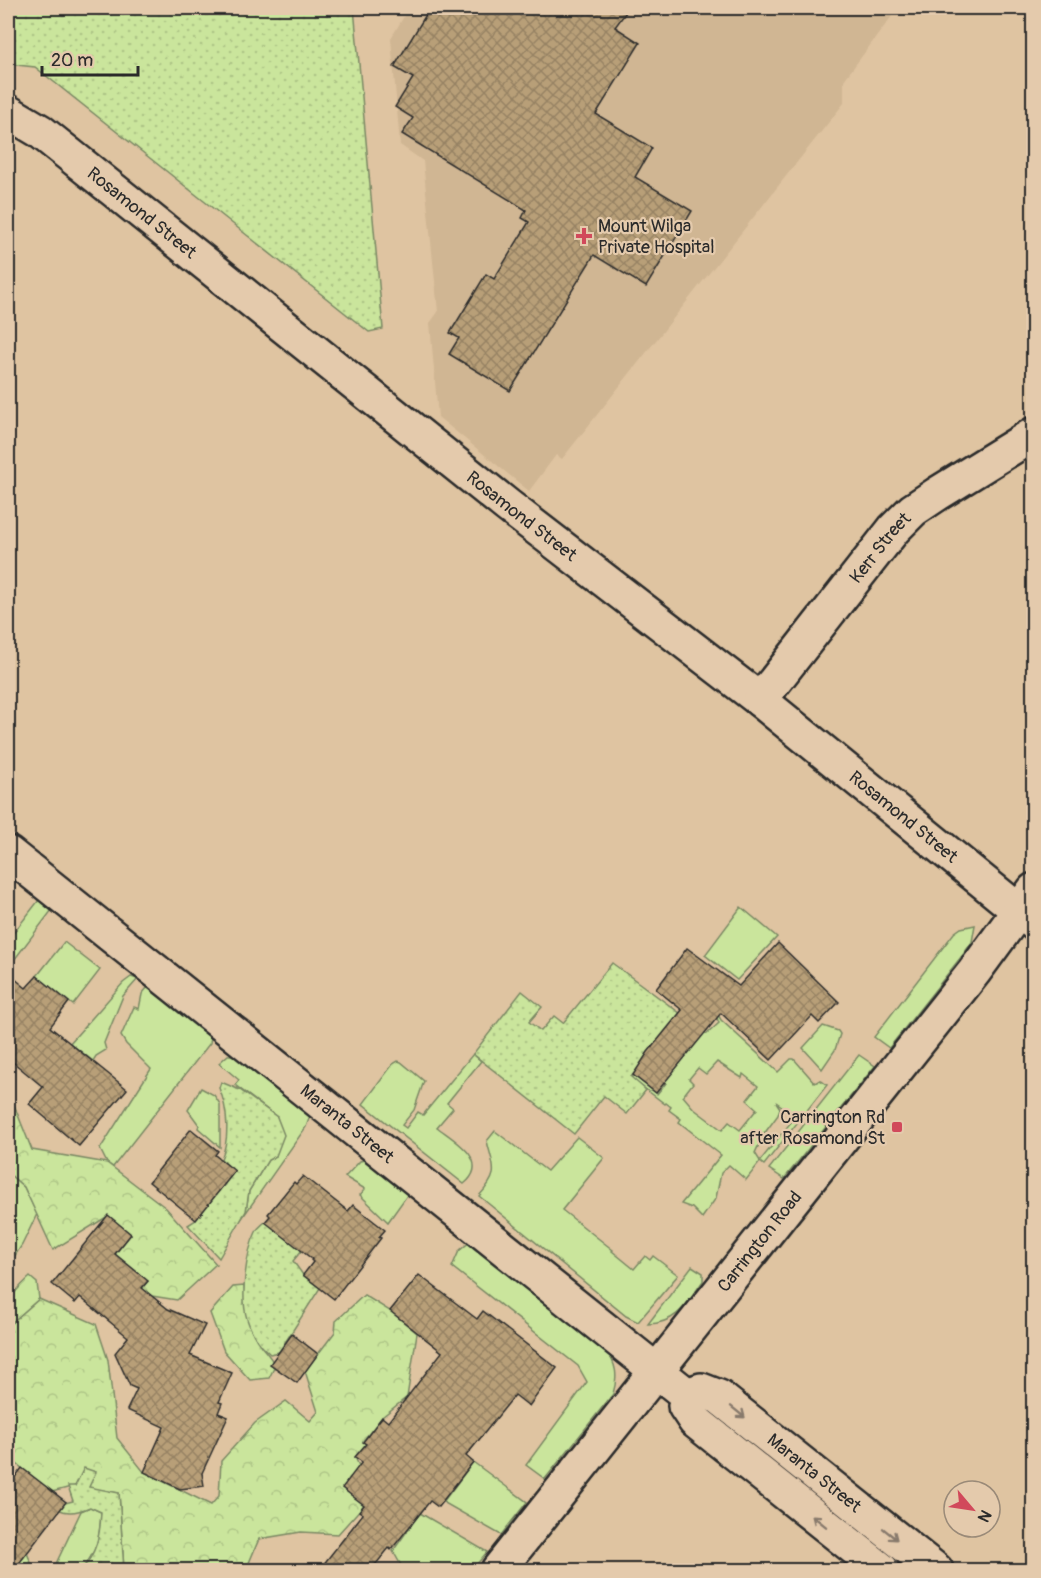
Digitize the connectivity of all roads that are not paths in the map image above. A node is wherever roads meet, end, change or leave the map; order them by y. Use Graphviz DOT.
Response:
graph roads {
  1 [pos="8,112"];
  2 [pos="1034,434"];
  3 [pos="760,700"];
  4 [pos="8,853"];
  5 [pos="1029,908"];
  6 [pos="656,1372"];
  7 [pos="687,1395"];
  8 [pos="498,1570"];
  9 [pos="882,1570"];
  10 [pos="936,1570"];
  1 -- 3 [label="street, Rosamond Street"];
  2 -- 3 [label="street, Kerr Street"];
  3 -- 5 [label="street, Rosamond Street"];
  4 -- 6 [label="street, Maranta Street"];
  5 -- 6 [label="street, Carrington Road"];
  6 -- 7 [label="street, Maranta Street"];
  6 -- 8 [label="street, Carrington Road"];
  9 -- 7 [label="street, Maranta Street, one-way"];
  7 -- 10 [label="street, Maranta Street, one-way"];
}
